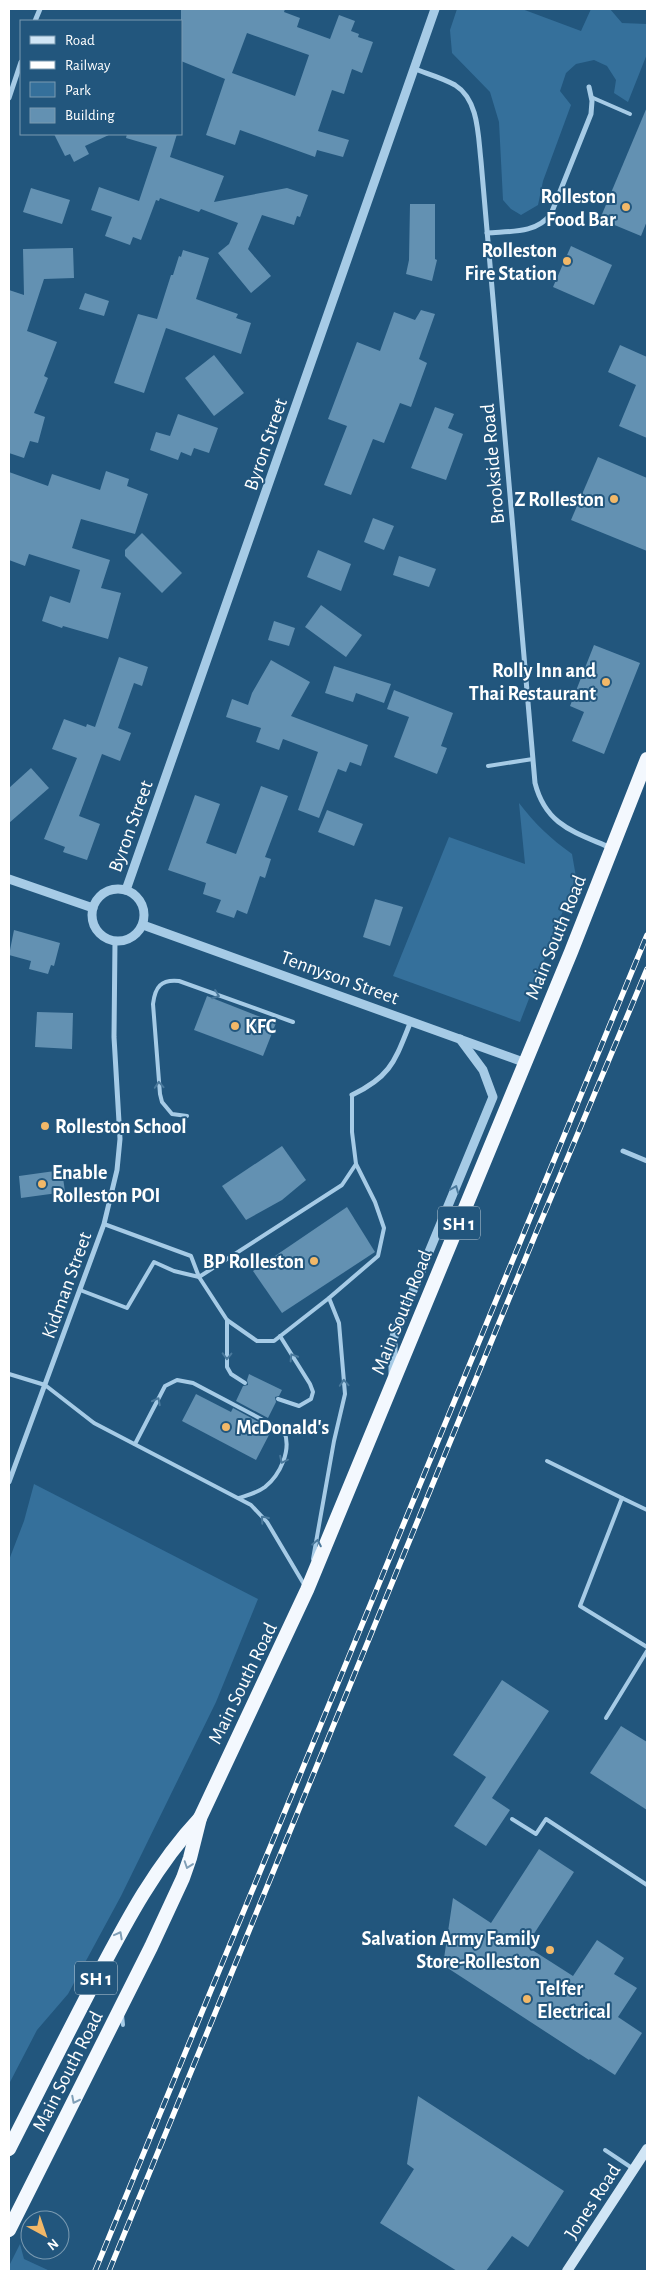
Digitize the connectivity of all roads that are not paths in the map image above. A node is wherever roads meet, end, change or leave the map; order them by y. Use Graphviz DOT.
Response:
graph roads {
  1 [pos="435,9"];
  2 [pos="20,65"];
  3 [pos="415,69"];
  4 [pos="589,88"];
  5 [pos="591,97"];
  6 [pos="9,98"];
  7 [pos="630,114"];
  8 [pos="487,233"];
  9 [pos="532,759"];
  10 [pos="647,759"];
  11 [pos="488,766"];
  12 [pos="612,849"];
  13 [pos="9,879"];
  14 [pos="126,890"];
  15 [pos="93,908"];
  16 [pos="143,925"];
  17 [pos="115,941"];
  18 [pos="411,1021"];
  19 [pos="293,1022"];
  20 [pos="460,1038"];
  21 [pos="526,1063"];
  22 [pos="352,1095"];
  23 [pos="187,1116"];
  24 [pos="623,1151"];
  25 [pos="647,1161"];
  26 [pos="356,1164"];
  27 [pos="104,1224"];
  28 [pos="199,1277"];
  29 [pos="80,1290"];
  30 [pos="329,1298"];
  31 [pos="228,1320"];
  32 [pos="280,1336"];
  33 [pos="9,1374"];
  34 [pos="245,1382"];
  35 [pos="393,1383"];
  36 [pos="45,1386"];
  37 [pos="278,1399"];
  38 [pos="135,1444"];
  39 [pos="547,1461"];
  40 [pos="9,1482"];
  41 [pos="239,1498"];
  42 [pos="622,1498"];
  43 [pos="647,1510"];
  44 [pos="307,1590"];
  45 [pos="647,1647"];
  46 [pos="647,1651"];
  47 [pos="606,1718"];
  48 [pos="200,1818"];
  49 [pos="512,1818"];
  50 [pos="647,1885"];
  51 [pos="121,2007"];
  52 [pos="123,2025"];
  53 [pos="9,2149"];
  54 [pos="647,2149"];
  55 [pos="605,2150"];
  56 [pos="634,2169"];
  57 [pos="9,2230"];
  58 [pos="567,2271"];
  1 -- 3 [label="street, Byron Street"];
  2 -- 6 [label="street"];
  3 -- 8 [label="street, Brookside Road"];
  3 -- 14 [label="street, Byron Street"];
  4 -- 5 [label="street"];
  5 -- 7 [label="lane"];
  5 -- 8 [label="street"];
  8 -- 9 [label="street, Brookside Road"];
  9 -- 11 [label="lane"];
  9 -- 12 [label="street, Brookside Road"];
  10 -- 12 [label="highway, Main South Road / SH 1"];
  12 -- 21 [label="highway, Main South Road / SH 1"];
  13 -- 15 [label="street"];
  14 -- 15 [label="street"];
  14 -- 16 [label="street"];
  15 -- 17 [label="street"];
  16 -- 17 [label="street"];
  16 -- 18 [label="street, Tennyson Street"];
  17 -- 27 [label="street, Kidman Street"];
  18 -- 20 [label="street, Tennyson Street"];
  18 -- 22 [label="street"];
  23 -- 19 [label="lane, one-way"];
  20 -- 21 [label="street, Tennyson Street"];
  35 -- 20 [label="street, one-way"];
  21 -- 35 [label="highway, Main South Road / SH 1"];
  22 -- 26 [label="lane"];
  24 -- 25 [label="street"];
  26 -- 28 [label="lane"];
  26 -- 30 [label="lane"];
  27 -- 28 [label="lane"];
  27 -- 29 [label="street, Kidman Street"];
  28 -- 29 [label="lane"];
  28 -- 31 [label="lane"];
  29 -- 36 [label="street, Kidman Street"];
  30 -- 32 [label="lane"];
  44 -- 30 [label="lane, one-way"];
  31 -- 32 [label="lane"];
  31 -- 34 [label="lane, one-way"];
  37 -- 32 [label="lane, one-way"];
  33 -- 36 [label="lane"];
  35 -- 44 [label="highway, Main South Road / SH 1"];
  36 -- 38 [label="lane"];
  36 -- 40 [label="street, Kidman Street"];
  38 -- 41 [label="lane"];
  38 -- 41 [label="lane, one-way"];
  39 -- 42 [label="lane"];
  44 -- 41 [label="lane, one-way"];
  42 -- 43 [label="lane"];
  42 -- 45 [label="lane"];
  44 -- 48 [label="highway, Main South Road / SH 1"];
  46 -- 47 [label="lane"];
  48 -- 51 [label="highway, Main South Road / SH 1, one-way"];
  53 -- 48 [label="highway, Main South Road / SH 1, one-way"];
  49 -- 50 [label="lane"];
  51 -- 52 [label="lane"];
  51 -- 57 [label="highway, Main South Road / SH 1, one-way"];
  54 -- 56 [label="main road, Jones Road"];
  55 -- 56 [label="lane"];
  56 -- 58 [label="main road, Jones Road"];
}
